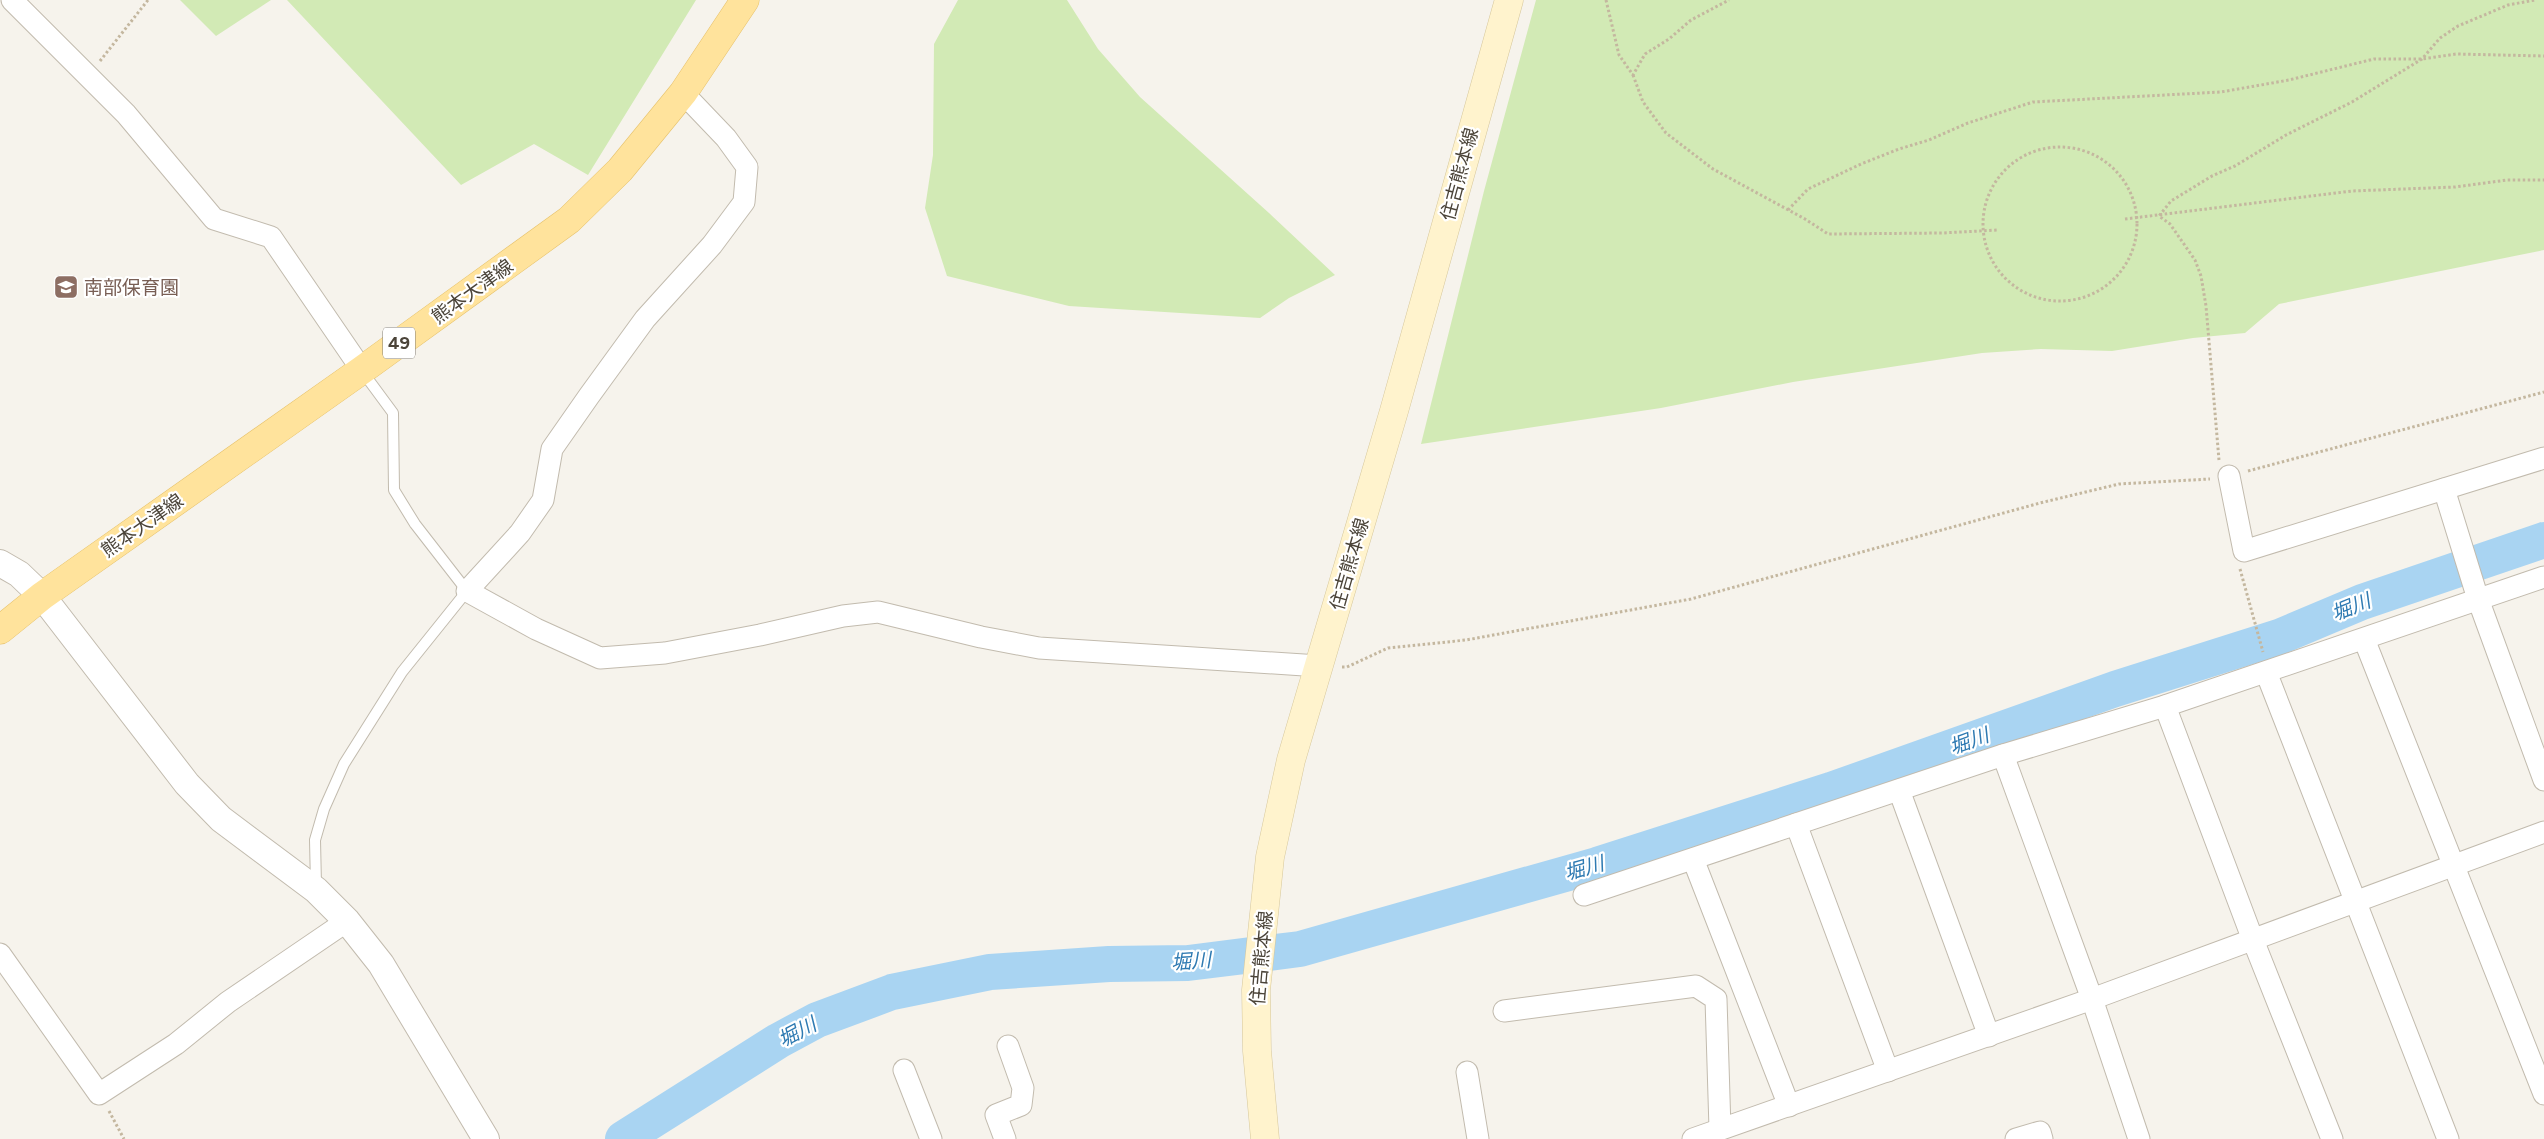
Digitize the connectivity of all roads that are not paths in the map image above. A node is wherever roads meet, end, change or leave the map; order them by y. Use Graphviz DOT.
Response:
graph roads {
  1 [pos="12,0"];
  2 [pos="745,0"];
  3 [pos="1509,0"];
  4 [pos="682,93"];
  5 [pos="362,370"];
  6 [pos="2544,458"];
  7 [pos="2225,477"];
  8 [pos="2444,489"];
  9 [pos="0,562"];
  10 [pos="2544,577"];
  11 [pos="467,591"];
  12 [pos="42,596"];
  13 [pos="2478,599"];
  14 [pos="0,630"];
  15 [pos="2364,639"];
  16 [pos="2265,664"];
  17 [pos="1319,666"];
  18 [pos="2165,706"];
  19 [pos="2003,755"];
  20 [pos="2544,780"];
  21 [pos="1899,790"];
  22 [pos="1796,824"];
  23 [pos="2544,832"];
  24 [pos="1693,859"];
  25 [pos="2454,865"];
  26 [pos="316,890"];
  27 [pos="1584,895"];
  28 [pos="2356,902"];
  29 [pos="347,921"];
  30 [pos="2253,940"];
  31 [pos="0,954"];
  32 [pos="2092,999"];
  33 [pos="1504,1011"];
  34 [pos="1989,1036"];
  35 [pos="1008,1046"];
  36 [pos="904,1070"];
  37 [pos="1888,1071"];
  38 [pos="1467,1072"];
  39 [pos="2544,1094"];
  40 [pos="1788,1106"];
  41 [pos="1705,1136"];
  42 [pos="486,1139"];
  43 [pos="931,1139"];
  44 [pos="1005,1139"];
  45 [pos="1265,1139"];
  46 [pos="1478,1139"];
  47 [pos="2016,1139"];
  48 [pos="2042,1139"];
  49 [pos="2138,1139"];
  50 [pos="2332,1139"];
  51 [pos="2448,1139"];
  1 -- 5 [label="street"];
  2 -- 4 [label="main road, 熊本大津線 / 49"];
  3 -- 17 [label="main road, 住吉熊本線"];
  4 -- 5 [label="main road, 熊本大津線 / 49"];
  4 -- 11 [label="street"];
  5 -- 11 [label="lane"];
  5 -- 12 [label="main road, 熊本大津線 / 49"];
  6 -- 8 [label="street"];
  7 -- 8 [label="street"];
  8 -- 13 [label="street"];
  9 -- 12 [label="street"];
  10 -- 13 [label="street"];
  11 -- 17 [label="street"];
  11 -- 26 [label="lane"];
  12 -- 14 [label="main road, 熊本大津線 / 49"];
  12 -- 26 [label="street"];
  13 -- 15 [label="street"];
  13 -- 20 [label="street"];
  15 -- 16 [label="street"];
  15 -- 25 [label="street"];
  16 -- 18 [label="street"];
  16 -- 28 [label="street"];
  17 -- 45 [label="main road, 住吉熊本線"];
  18 -- 19 [label="street"];
  18 -- 30 [label="street"];
  19 -- 21 [label="street"];
  19 -- 32 [label="street"];
  21 -- 22 [label="street"];
  21 -- 34 [label="street"];
  22 -- 24 [label="street"];
  22 -- 37 [label="street"];
  23 -- 25 [label="street"];
  24 -- 27 [label="street"];
  24 -- 40 [label="street"];
  25 -- 28 [label="street"];
  25 -- 39 [label="street"];
  26 -- 29 [label="street"];
  28 -- 30 [label="street"];
  28 -- 51 [label="street"];
  29 -- 31 [label="street"];
  29 -- 42 [label="street"];
  30 -- 32 [label="street"];
  30 -- 50 [label="street"];
  32 -- 34 [label="street"];
  32 -- 49 [label="street"];
  33 -- 41 [label="street"];
  34 -- 37 [label="street"];
  35 -- 44 [label="street"];
  36 -- 43 [label="street"];
  37 -- 40 [label="street"];
  38 -- 46 [label="street"];
  40 -- 41 [label="street"];
  47 -- 48 [label="street"];
}
